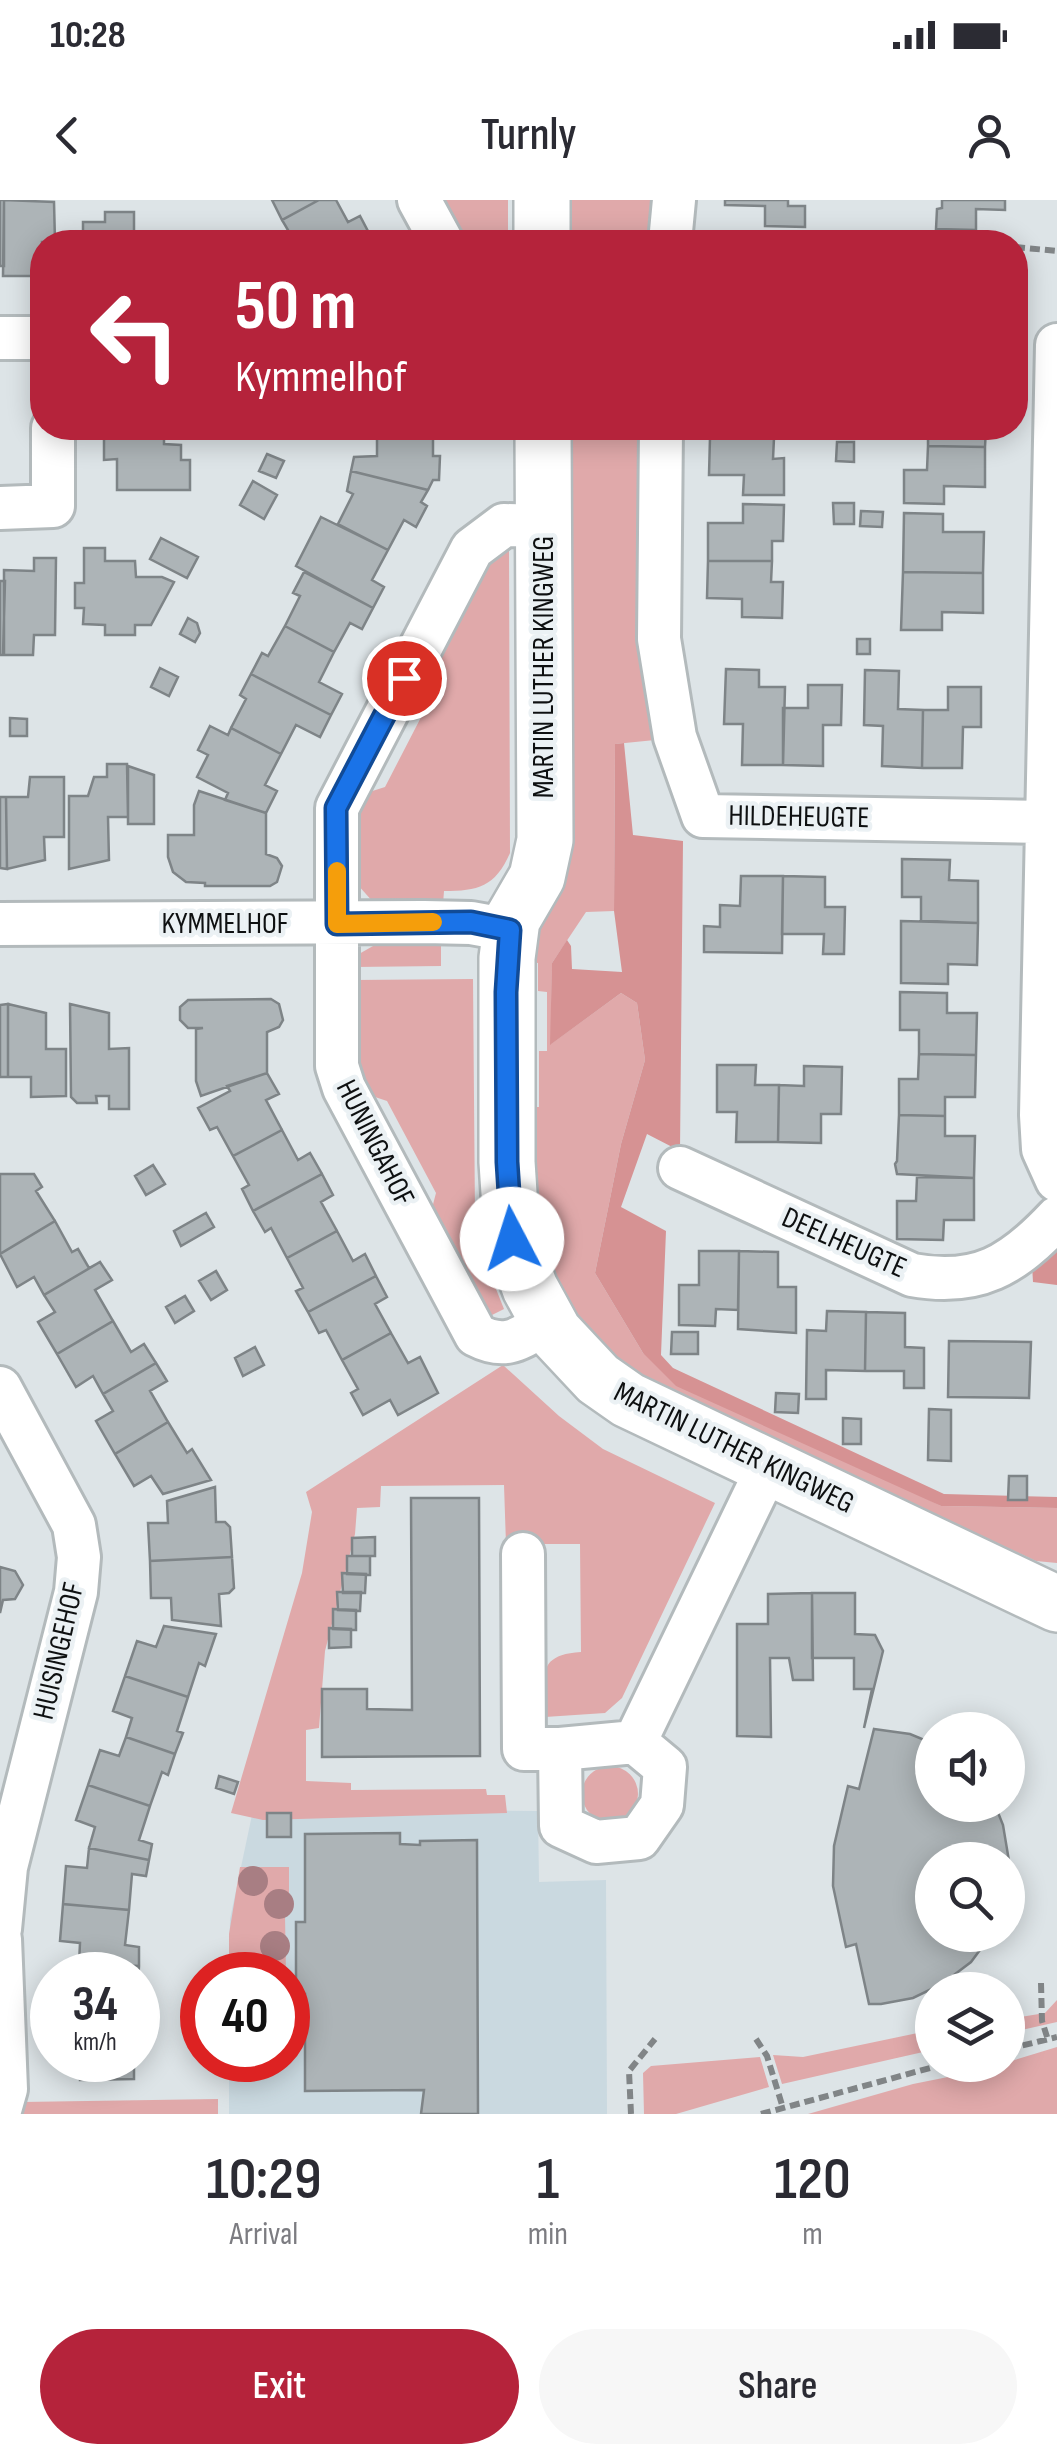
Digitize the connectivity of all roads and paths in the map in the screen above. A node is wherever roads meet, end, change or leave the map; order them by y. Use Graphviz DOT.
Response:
graph roads {
  1 [pos="419,200"];
  2 [pos="542,200"];
  3 [pos="672,227"];
  4 [pos="435,230"];
  5 [pos="542,230"];
  6 [pos="702,230"];
  7 [pos="1028,248"];
  8 [pos="1057,251"];
  9 [pos="0,338"];
  10 [pos="30,338"];
  11 [pos="1057,345"];
  12 [pos="53,440"];
  13 [pos="542,440"];
  14 [pos="662,440"];
  15 [pos="0,508"];
  16 [pos="543,526"];
  17 [pos="1049,822"];
  18 [pos="0,924"];
  19 [pos="337,924"];
  20 [pos="510,930"];
  21 [pos="680,1168"];
  22 [pos="1057,1180"];
  23 [pos="1057,1218"];
  24 [pos="548,1322"];
  25 [pos="0,1388"];
  26 [pos="760,1482"];
  27 [pos="523,1554"];
  28 [pos="1057,1604"];
  29 [pos="635,1742"];
  30 [pos="560,1749"];
  31 [pos="0,1928"];
  32 [pos="0,1939"];
  33 [pos="1041,1982"];
  34 [pos="1057,2037"];
  35 [pos="756,2038"];
  36 [pos="655,2039"];
  37 [pos="1048,2040"];
  38 [pos="1025,2045"];
  39 [pos="915,2072"];
  40 [pos="784,2108"];
  41 [pos="0,2110"];
  42 [pos="631,2114"];
  43 [pos="761,2114"];
  1 -- 4 [label="street"];
  2 -- 5 [label="street"];
  3 -- 6 [label="path"];
  7 -- 8 [label="path"];
  9 -- 10 [label="street"];
  11 -- 17 [label="street"];
  12 -- 15 [label="street"];
  13 -- 16 [label="street, MARTIN LUTHER KINGWEG"];
  14 -- 17 [label="street, HILDEHEUGTE"];
  16 -- 19 [label="street, HUNINGAHOF"];
  16 -- 20 [label="street, MARTIN LUTHER KINGWEG"];
  17 -- 22 [label="street"];
  18 -- 19 [label="street, KYMMELHOF"];
  19 -- 20 [label="street, KYMMELHOF"];
  19 -- 24 [label="street, HUNINGAHOF"];
  20 -- 24 [label="street, MARTIN LUTHER KINGWEG"];
  21 -- 23 [label="street, DEELHEUGTE"];
  24 -- 26 [label="street, MARTIN LUTHER KINGWEG"];
  25 -- 31 [label="street, HUISINGEHOF"];
  26 -- 28 [label="street, MARTIN LUTHER KINGWEG"];
  26 -- 29 [label="street, MARTIN LUTHER KINGWEG"];
  27 -- 30 [label="street"];
  29 -- 30 [label="street"];
  29 -- 30 [label="street"];
  32 -- 41 [label="street"];
  33 -- 37 [label="path"];
  34 -- 37 [label="path"];
  35 -- 40 [label="path"];
  36 -- 42 [label="path"];
  37 -- 38 [label="path"];
  39 -- 40 [label="path"];
  40 -- 43 [label="path"];
}
